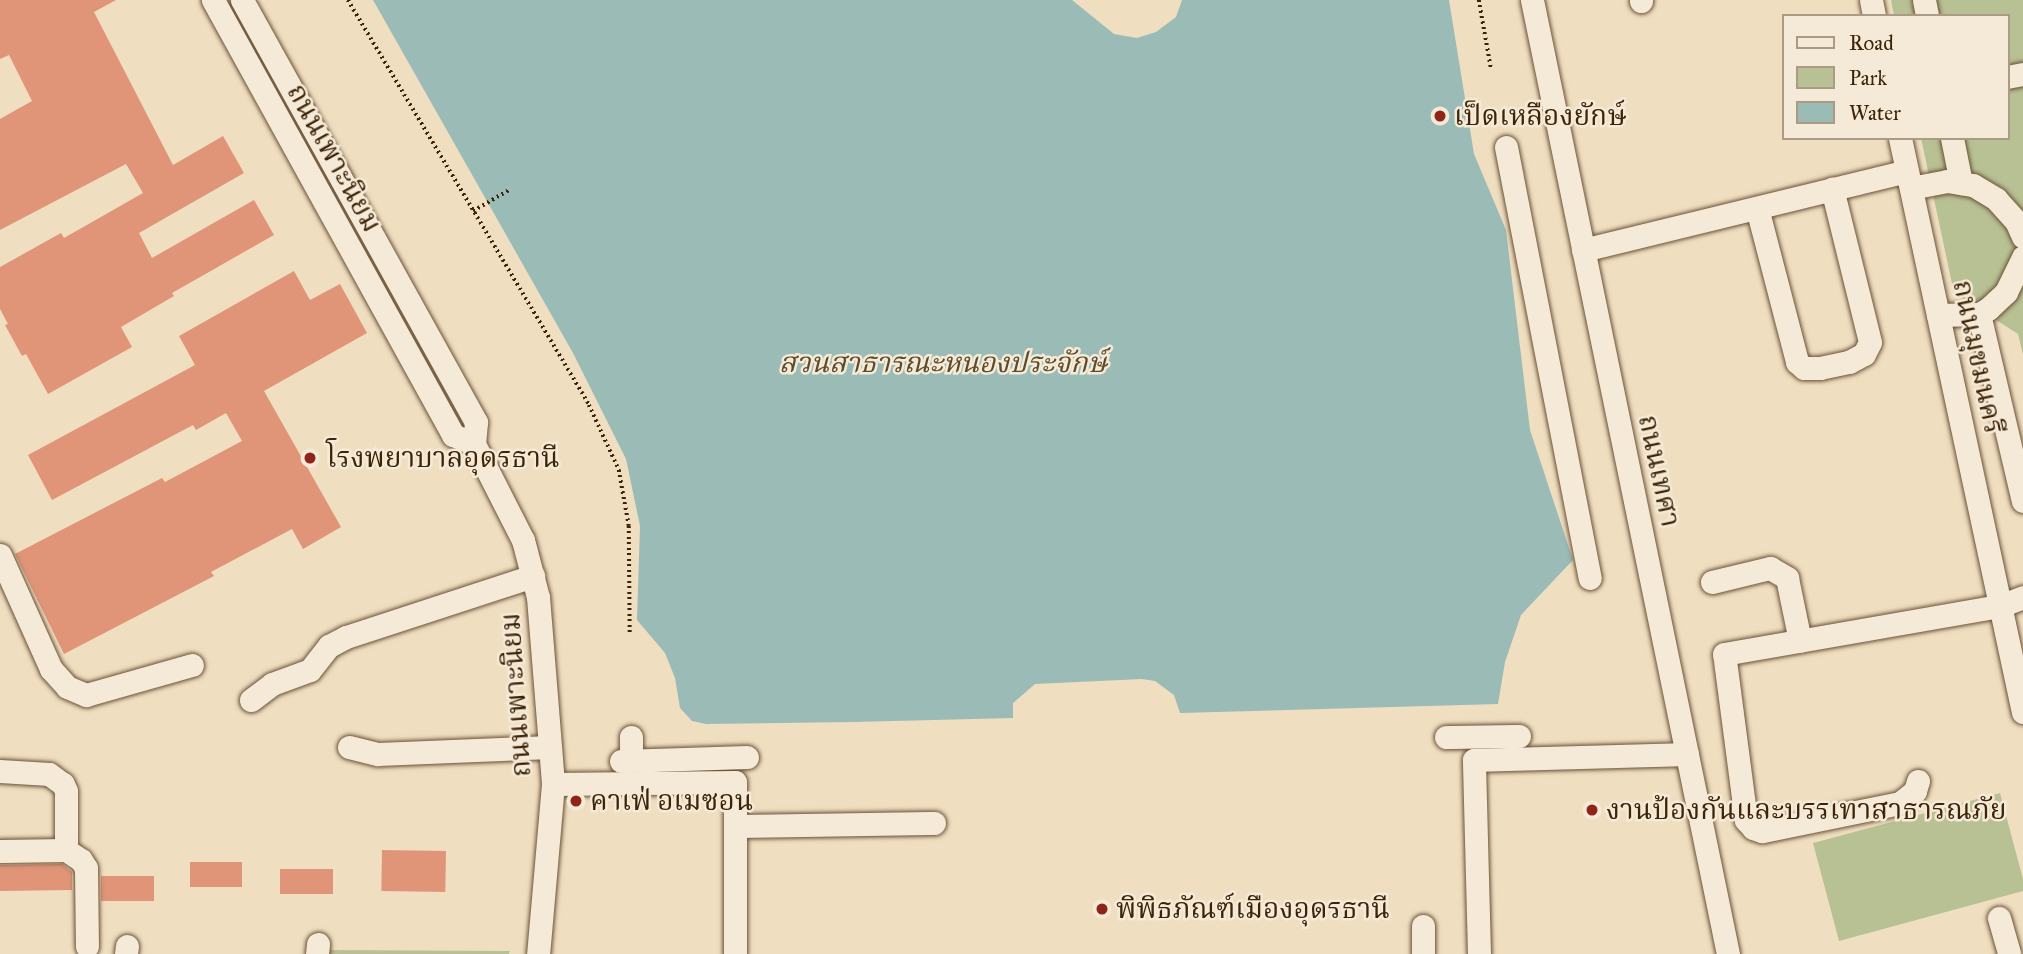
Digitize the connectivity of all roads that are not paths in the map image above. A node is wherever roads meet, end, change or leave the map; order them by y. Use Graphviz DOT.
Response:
graph roads {
  1 [pos="213,0"];
  2 [pos="242,0"];
  3 [pos="1532,0"];
  4 [pos="1900,140"];
  5 [pos="1952,140"];
  6 [pos="1506,146"];
  7 [pos="1909,179"];
  8 [pos="1961,183"];
  9 [pos="1832,189"];
  10 [pos="1757,208"];
  11 [pos="2023,237"];
  12 [pos="1583,250"];
  13 [pos="2023,257"];
  14 [pos="1979,314"];
  15 [pos="1938,315"];
  16 [pos="474,444"];
  17 [pos="2023,501"];
  18 [pos="0,555"];
  19 [pos="533,576"];
  20 [pos="1590,578"];
  21 [pos="1712,582"];
  22 [pos="2023,597"];
  23 [pos="2000,606"];
  24 [pos="1800,641"];
  25 [pos="192,665"];
  26 [pos="251,700"];
  27 [pos="2023,712"];
  28 [pos="1519,736"];
  29 [pos="631,737"];
  30 [pos="1446,737"];
  31 [pos="349,747"];
  32 [pos="550,747"];
  33 [pos="1687,754"];
  34 [pos="747,757"];
  35 [pos="0,771"];
  36 [pos="1917,781"];
  37 [pos="553,784"];
  38 [pos="934,822"];
  39 [pos="735,826"];
  40 [pos="66,850"];
  41 [pos="0,851"];
  42 [pos="1999,918"];
  43 [pos="1423,926"];
  44 [pos="87,946"];
  45 [pos="538,954"];
  46 [pos="735,954"];
  47 [pos="1423,954"];
  48 [pos="1479,954"];
  49 [pos="1728,954"];
  50 [pos="2010,954"];
  1 -- 16 [label="street, ถนนเพาะนิยม"];
  2 -- 16 [label="street, ถนนเพาะนิยม"];
  3 -- 12 [label="street, ถนนเทศา"];
  4 -- 7 [label="street, ถนนมุขมนครี"];
  5 -- 8 [label="street"];
  6 -- 20 [label="street"];
  7 -- 8 [label="street"];
  7 -- 9 [label="street"];
  7 -- 15 [label="street, ถนนมุขมนครี"];
  8 -- 11 [label="street"];
  9 -- 10 [label="street"];
  9 -- 10 [label="street"];
  10 -- 12 [label="street"];
  12 -- 33 [label="street, ถนนเทศา"];
  13 -- 14 [label="street"];
  14 -- 15 [label="street"];
  14 -- 17 [label="street"];
  15 -- 23 [label="street, ถนนมุขมนครี"];
  16 -- 19 [label="street, ถนนเพาะนิยม"];
  18 -- 25 [label="street"];
  19 -- 26 [label="street"];
  19 -- 32 [label="street, ถนนเพาะนิยม"];
  21 -- 24 [label="street"];
  22 -- 23 [label="street"];
  23 -- 24 [label="street"];
  23 -- 27 [label="street, ถนนมุขมนครี"];
  24 -- 36 [label="street"];
  28 -- 30 [label="street"];
  29 -- 34 [label="street"];
  31 -- 32 [label="street"];
  32 -- 37 [label="street, ถนนเพาะนิยม"];
  33 -- 48 [label="street"];
  33 -- 49 [label="street, ถนนเทศา"];
  35 -- 40 [label="street"];
  37 -- 39 [label="street"];
  37 -- 45 [label="street, ถนนเพาะนิยม"];
  38 -- 39 [label="street"];
  39 -- 46 [label="street"];
  40 -- 41 [label="street"];
  40 -- 44 [label="street"];
  42 -- 50 [label="street"];
  43 -- 47 [label="street"];
}
